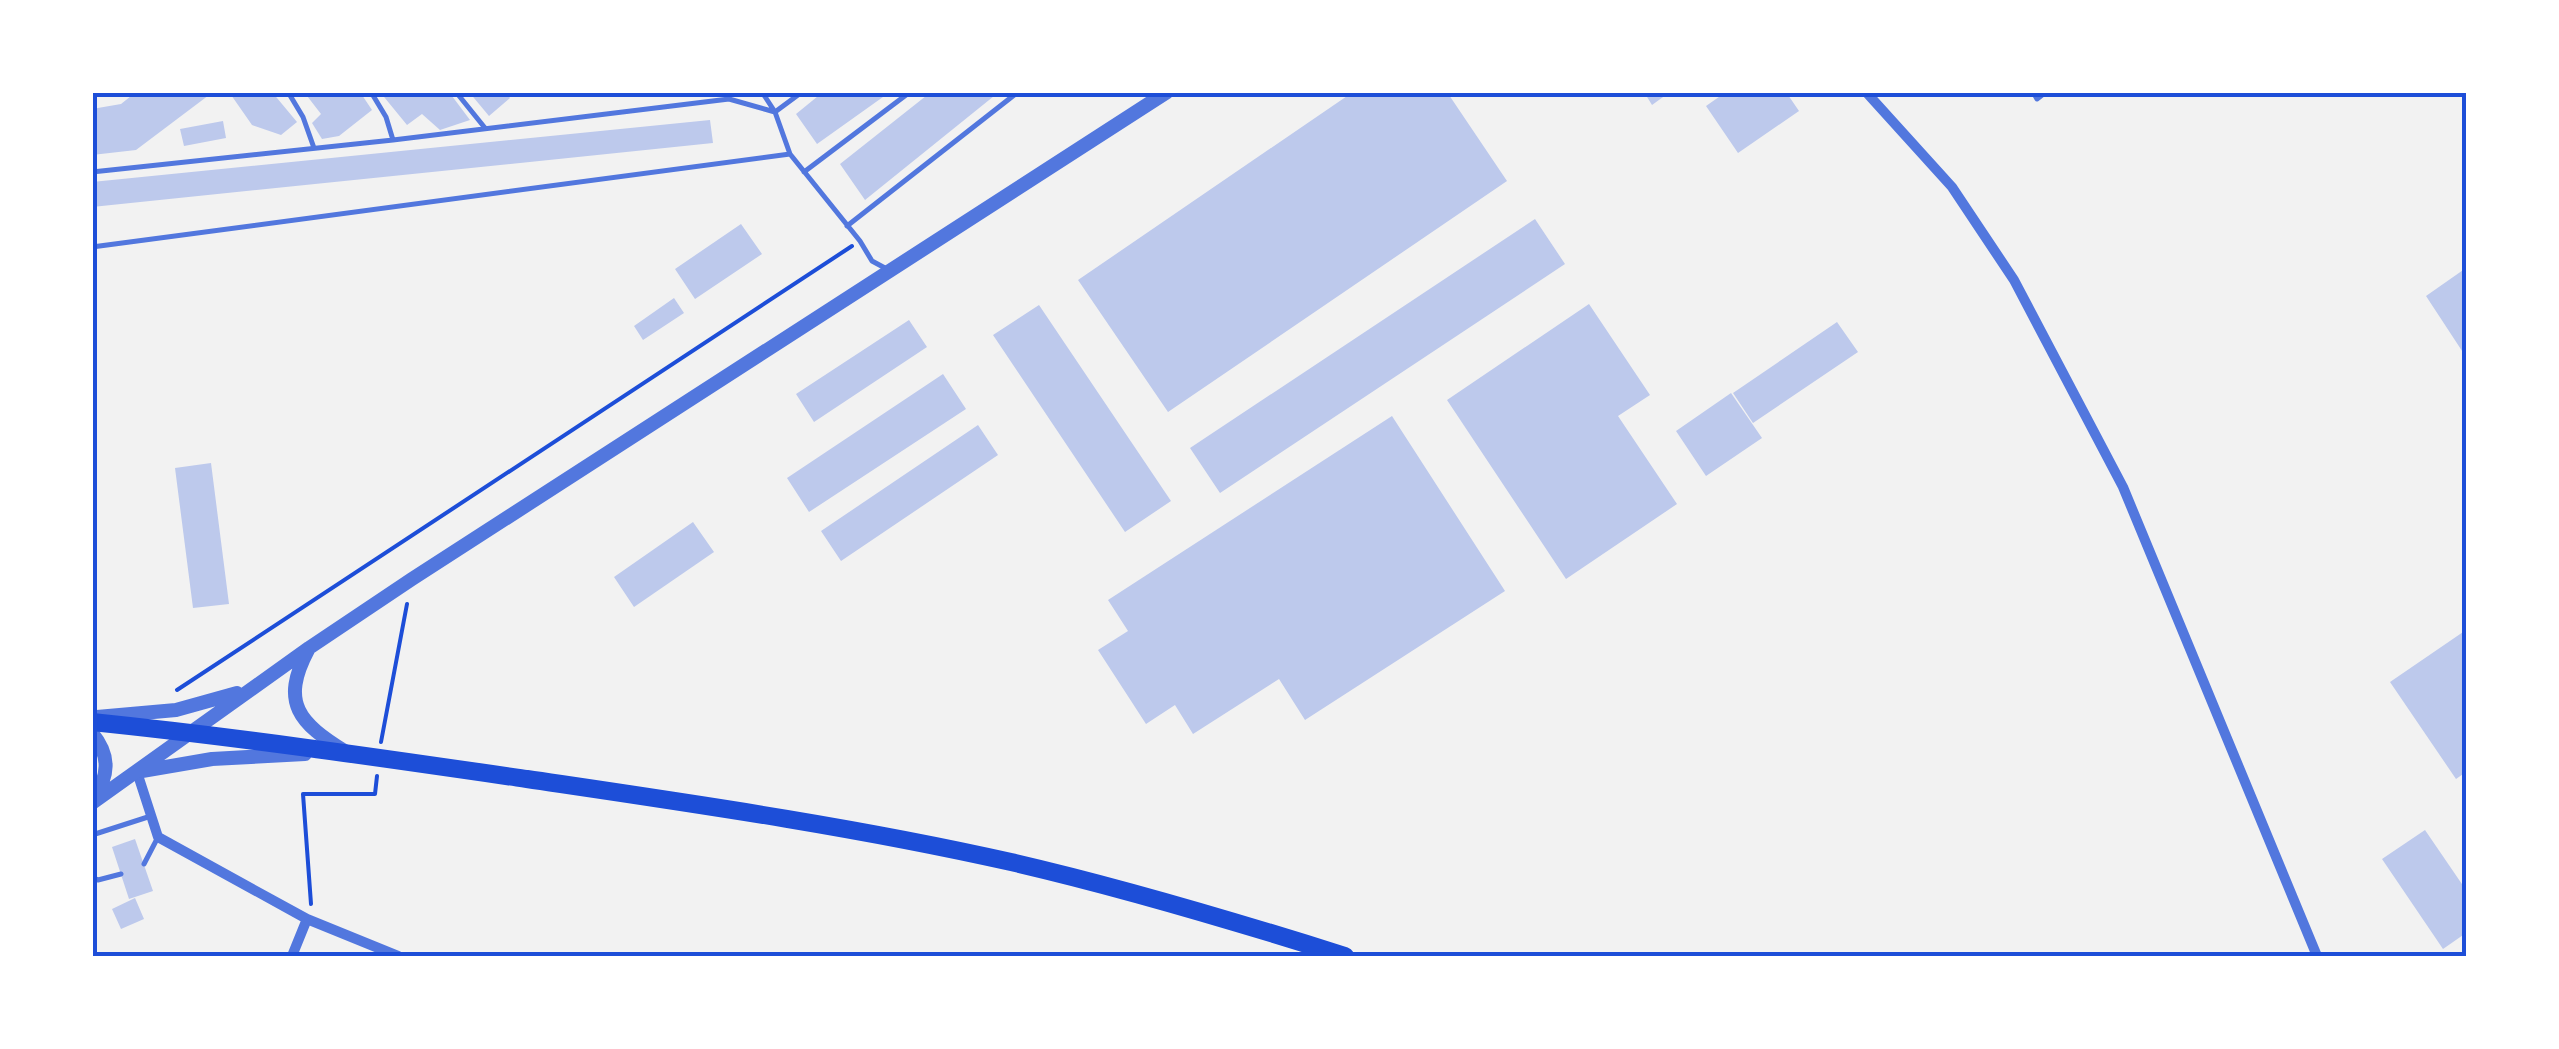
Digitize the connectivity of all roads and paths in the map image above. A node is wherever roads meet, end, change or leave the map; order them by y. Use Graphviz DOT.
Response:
graph roads {
  1 [pos="104,92"];
  2 [pos="288,92"];
  3 [pos="371,92"];
  4 [pos="456,92"];
  5 [pos="762,92"];
  6 [pos="802,92"];
  7 [pos="910,92"];
  8 [pos="1018,92"];
  9 [pos="1167,92"];
  10 [pos="1866,92"];
  11 [pos="2033,92"];
  12 [pos="2046,92"];
  13 [pos="92,94"];
  14 [pos="775,112"];
  15 [pos="485,128"];
  16 [pos="393,140"];
  17 [pos="314,148"];
  18 [pos="790,154"];
  19 [pos="92,172"];
  20 [pos="804,172"];
  21 [pos="848,226"];
  22 [pos="860,241"];
  23 [pos="92,247"];
  24 [pos="892,271"];
  25 [pos="412,580"];
  26 [pos="310,648"];
  27 [pos="177,690"];
  28 [pos="386,702"];
  29 [pos="92,720"];
  30 [pos="193,732"];
  31 [pos="92,733"];
  32 [pos="346,752"];
  33 [pos="137,772"];
  34 [pos="375,794"];
  35 [pos="92,802"];
  36 [pos="152,816"];
  37 [pos="92,835"];
  38 [pos="158,837"];
  39 [pos="144,864"];
  40 [pos="121,874"];
  41 [pos="92,877"];
  42 [pos="307,919"];
  43 [pos="292,956"];
  44 [pos="398,956"];
  45 [pos="1345,956"];
  46 [pos="2317,956"];
  1 -- 13 [label="lane"];
  2 -- 17 [label="lane"];
  3 -- 16 [label="lane"];
  4 -- 15 [label="lane"];
  5 -- 14 [label="lane"];
  6 -- 14 [label="lane"];
  7 -- 20 [label="lane"];
  8 -- 21 [label="lane"];
  9 -- 24 [label="street"];
  10 -- 46 [label="street"];
  11 -- 12 [label="lane"];
  14 -- 15 [label="lane"];
  14 -- 18 [label="lane"];
  15 -- 16 [label="lane"];
  16 -- 17 [label="lane"];
  17 -- 19 [label="lane"];
  18 -- 20 [label="lane"];
  18 -- 23 [label="lane"];
  20 -- 21 [label="lane"];
  21 -- 22 [label="lane"];
  22 -- 24 [label="lane"];
  22 -- 27 [label="path"];
  24 -- 25 [label="street"];
  25 -- 26 [label="street"];
  25 -- 28 [label="path"];
  26 -- 29 [label="street"];
  26 -- 30 [label="street"];
  26 -- 32 [label="street"];
  29 -- 30 [label="highway"];
  30 -- 32 [label="highway"];
  30 -- 33 [label="street"];
  31 -- 35 [label="street"];
  32 -- 33 [label="street"];
  32 -- 45 [label="highway"];
  33 -- 35 [label="street"];
  33 -- 36 [label="street"];
  34 -- 42 [label="path"];
  36 -- 37 [label="lane"];
  36 -- 38 [label="street"];
  38 -- 39 [label="lane"];
  38 -- 42 [label="street"];
  40 -- 41 [label="lane"];
  42 -- 43 [label="street"];
  42 -- 44 [label="street"];
}
